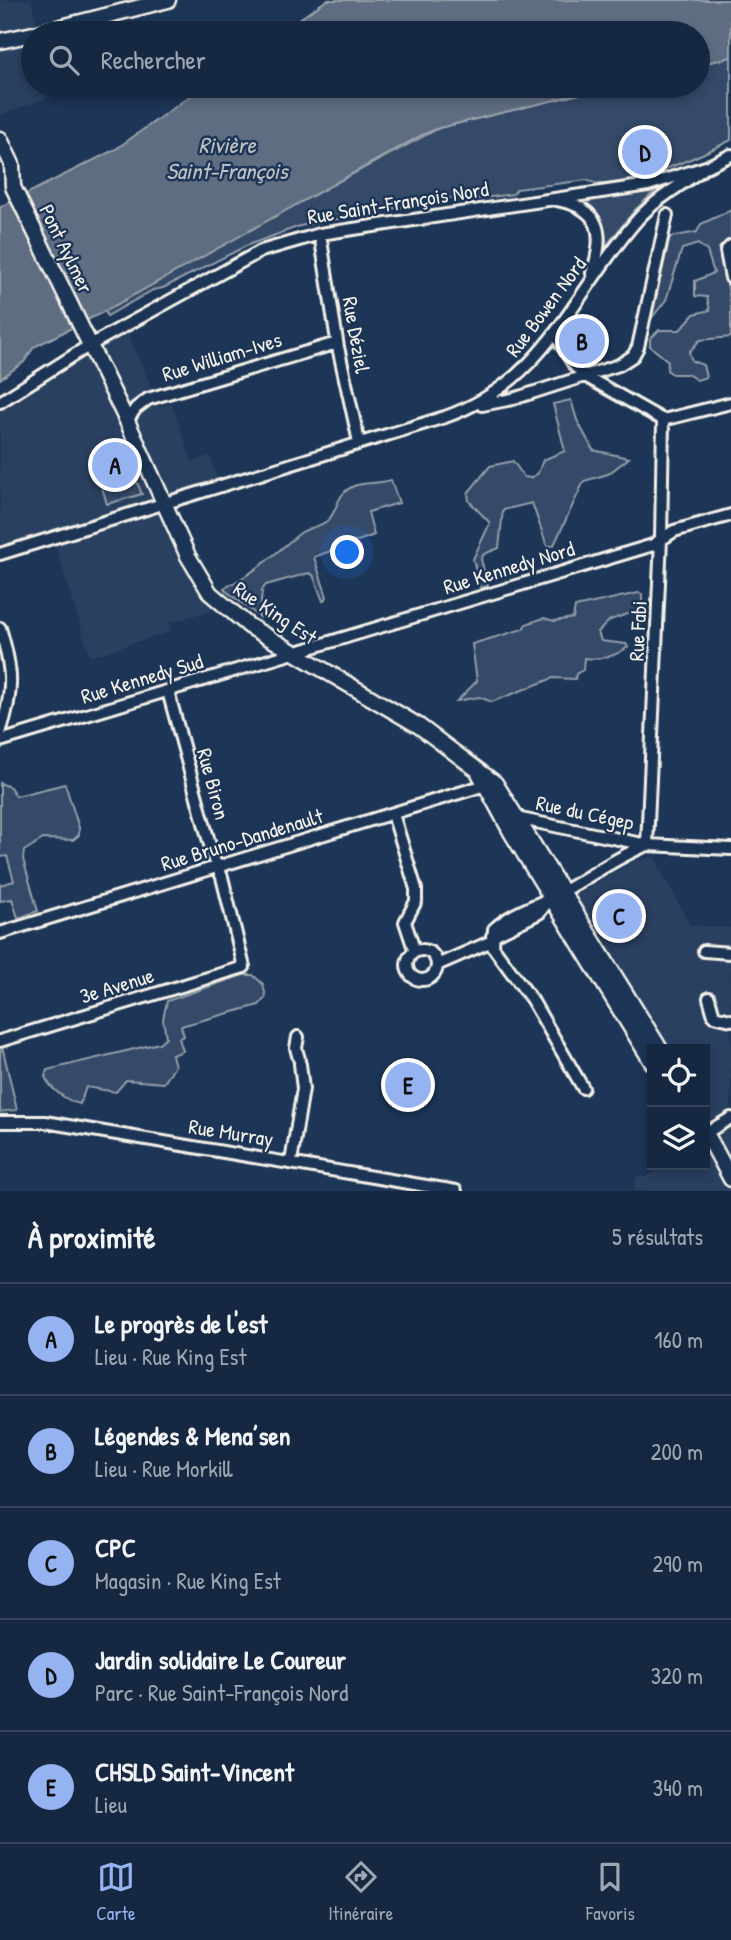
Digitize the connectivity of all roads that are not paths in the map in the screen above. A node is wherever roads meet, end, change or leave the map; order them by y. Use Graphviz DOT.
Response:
graph roads {
  1 [pos="168,0"];
  2 [pos="147,2"];
  3 [pos="80,21"];
  4 [pos="21,37"];
  5 [pos="0,41"];
  6 [pos="0,139"];
  7 [pos="731,155"];
  8 [pos="706,167"];
  9 [pos="0,179"];
  10 [pos="13,187"];
  11 [pos="550,198"];
  12 [pos="667,215"];
  13 [pos="320,234"];
  14 [pos="731,246"];
  15 [pos="731,278"];
  16 [pos="588,282"];
  17 [pos="555,334"];
  18 [pos="337,343"];
  19 [pos="90,345"];
  20 [pos="585,376"];
  21 [pos="0,402"];
  22 [pos="731,403"];
  23 [pos="474,407"];
  24 [pos="663,420"];
  25 [pos="127,421"];
  26 [pos="359,442"];
  27 [pos="164,504"];
  28 [pos="731,515"];
  29 [pos="662,539"];
  30 [pos="0,554"];
  31 [pos="0,628"];
  32 [pos="295,653"];
  33 [pos="168,691"];
  34 [pos="0,733"];
  35 [pos="0,741"];
  36 [pos="490,784"];
  37 [pos="393,814"];
  38 [pos="516,818"];
  39 [pos="646,845"];
  40 [pos="731,849"];
  41 [pos="218,868"];
  42 [pos="556,895"];
  43 [pos="0,933"];
  44 [pos="492,939"];
  45 [pos="704,951"];
  46 [pos="415,952"];
  47 [pos="731,953"];
  48 [pos="437,965"];
  49 [pos="244,967"];
  50 [pos="709,998"];
  51 [pos="731,1020"];
  52 [pos="298,1037"];
  53 [pos="0,1041"];
  54 [pos="657,1044"];
  55 [pos="647,1053"];
  56 [pos="583,1088"];
  57 [pos="731,1118"];
  58 [pos="0,1122"];
  59 [pos="710,1129"];
  60 [pos="710,1141"];
  61 [pos="291,1162"];
  62 [pos="731,1179"];
  63 [pos="456,1191"];
  1 -- 2 [label="main road"];
  2 -- 3 [label="main road"];
  4 -- 5 [label="main road"];
  6 -- 10 [label="main road, Pont Aylmer"];
  7 -- 8 [label="street, Rue Saint-François Nord"];
  8 -- 11 [label="street, Rue Saint-François Nord"];
  8 -- 16 [label="street, Rue Bowen Nord"];
  9 -- 10 [label="main road"];
  10 -- 19 [label="main road, Pont Aylmer"];
  11 -- 13 [label="street, Rue Saint-François Nord"];
  11 -- 16 [label="street"];
  12 -- 20 [label="street, Rue Bowen Nord"];
  13 -- 18 [label="street, Rue Déziel"];
  13 -- 19 [label="street, Rue Saint-François Nord"];
  14 -- 15 [label="street"];
  16 -- 17 [label="street, Rue Bowen Nord"];
  17 -- 20 [label="street"];
  17 -- 23 [label="street, Rue Bowen Nord"];
  18 -- 25 [label="street, Rue William-Ives"];
  18 -- 26 [label="street, Rue Déziel"];
  19 -- 21 [label="street, Rue Saint-François Nord"];
  19 -- 25 [label="main road, Rue King Est"];
  20 -- 23 [label="street, Rue Bowen Nord"];
  20 -- 24 [label="street"];
  22 -- 24 [label="street"];
  23 -- 26 [label="street, Rue Bowen Nord"];
  24 -- 29 [label="street, Rue Fabi"];
  25 -- 27 [label="main road, Rue King Est"];
  26 -- 27 [label="street, Rue Bowen Nord"];
  27 -- 30 [label="street, Rue Bowen Nord"];
  27 -- 32 [label="main road, Rue King Est"];
  28 -- 29 [label="street, Rue Kennedy Nord"];
  29 -- 32 [label="street, Rue Kennedy Nord"];
  29 -- 39 [label="street, Rue Fabi"];
  31 -- 34 [label="street"];
  32 -- 33 [label="street, Rue Kennedy Sud"];
  32 -- 36 [label="main road, Rue King Est"];
  33 -- 35 [label="street, Rue Kennedy Sud"];
  33 -- 41 [label="street, Rue Biron"];
  36 -- 37 [label="street, Rue Bruno-Dandenault"];
  36 -- 38 [label="main road, Rue King Est"];
  36 -- 42 [label="main road, Rue King Est"];
  37 -- 41 [label="street, Rue Bruno-Dandenault"];
  37 -- 46 [label="street"];
  38 -- 39 [label="street, Rue du Cégep"];
  38 -- 42 [label="main road, Rue King Est"];
  39 -- 40 [label="street, Rue du Cégep"];
  39 -- 42 [label="street, Rue du Cégep"];
  41 -- 43 [label="street, Rue Bruno-Dandenault"];
  41 -- 49 [label="street, Rue Biron"];
  42 -- 44 [label="street, Rue du Cégep"];
  42 -- 54 [label="main road, Rue King Est"];
  42 -- 55 [label="main road, Rue King Est"];
  44 -- 48 [label="street, Rue du Cégep"];
  44 -- 56 [label="street"];
  45 -- 47 [label="street"];
  46 -- 48 [label="street"];
  46 -- 48 [label="street"];
  49 -- 53 [label="street, 3e Avenue"];
  50 -- 51 [label="street"];
  52 -- 61 [label="street"];
  57 -- 59 [label="street"];
  58 -- 61 [label="street, Rue Murray"];
  60 -- 62 [label="main road"];
  61 -- 63 [label="street, Rue Murray"];
}
